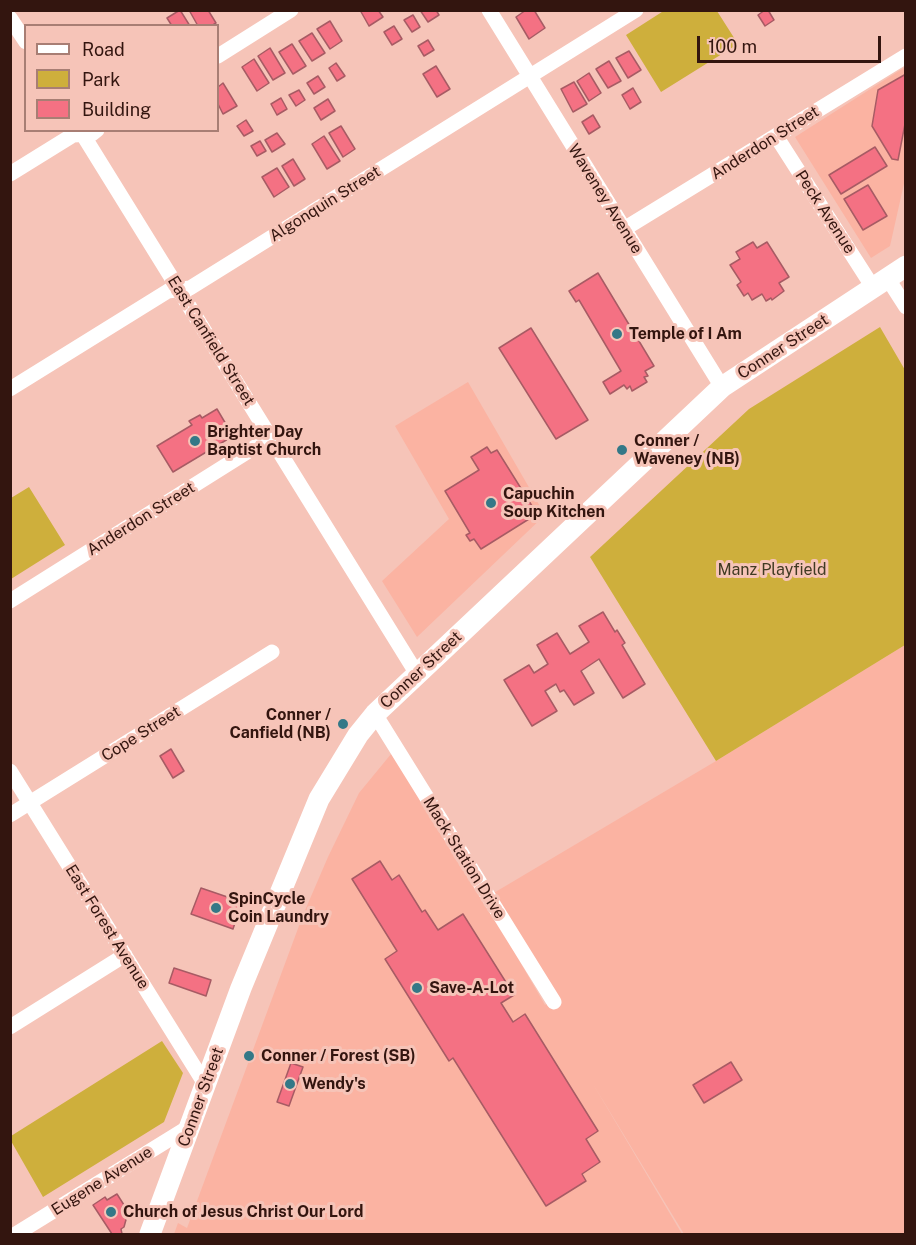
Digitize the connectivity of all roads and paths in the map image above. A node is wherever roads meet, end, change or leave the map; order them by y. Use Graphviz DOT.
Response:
graph roads {
  1 [pos="291,10"];
  2 [pos="489,10"];
  3 [pos="636,10"];
  4 [pos="10,18"];
  5 [pos="24,39"];
  6 [pos="219,55"];
  7 [pos="906,56"];
  8 [pos="530,76"];
  9 [pos="87,132"];
  10 [pos="776,136"];
  11 [pos="10,174"];
  12 [pos="624,229"];
  13 [pos="906,266"];
  14 [pos="881,284"];
  15 [pos="178,290"];
  16 [pos="906,307"];
  17 [pos="722,387"];
  18 [pos="10,389"];
  19 [pos="271,437"];
  20 [pos="10,601"];
  21 [pos="272,652"];
  22 [pos="417,674"];
  23 [pos="375,714"];
  24 [pos="10,771"];
  25 [pos="30,803"];
  26 [pos="10,815"];
  27 [pos="125,955"];
  28 [pos="554,1002"];
  29 [pos="10,1026"];
  30 [pos="205,1084"];
  31 [pos="189,1127"];
  32 [pos="16,1234"];
  33 [pos="150,1234"];
  1 -- 6 [label="street"];
  2 -- 8 [label="street, Waveney Avenue"];
  3 -- 8 [label="street, Algonquin Street"];
  4 -- 5 [label="street"];
  7 -- 10 [label="street, Anderdon Street"];
  8 -- 12 [label="street, Waveney Avenue"];
  8 -- 15 [label="street, Algonquin Street"];
  9 -- 11 [label="street"];
  9 -- 15 [label="street, East Canfield Street"];
  10 -- 12 [label="street, Anderdon Street"];
  10 -- 14 [label="street, Peck Avenue"];
  12 -- 17 [label="street, Waveney Avenue"];
  13 -- 14 [label="main road, Conner Street"];
  14 -- 16 [label="street, Peck Avenue"];
  14 -- 17 [label="main road, Conner Street"];
  15 -- 18 [label="street, Algonquin Street"];
  15 -- 19 [label="street, East Canfield Street"];
  17 -- 22 [label="main road, Conner Street"];
  19 -- 20 [label="street, Anderdon Street"];
  19 -- 22 [label="street, East Canfield Street"];
  21 -- 25 [label="street, Cope Street"];
  22 -- 23 [label="main road, Conner Street"];
  23 -- 28 [label="street, Mack Station Drive"];
  23 -- 30 [label="main road, Conner Street"];
  24 -- 25 [label="street, East Forest Avenue"];
  25 -- 26 [label="street, Cope Street"];
  25 -- 27 [label="street, East Forest Avenue"];
  27 -- 29 [label="street"];
  27 -- 30 [label="street, East Forest Avenue"];
  30 -- 31 [label="main road, Conner Street"];
  31 -- 32 [label="street, Eugene Avenue"];
  31 -- 33 [label="main road, Conner Street"];
}
